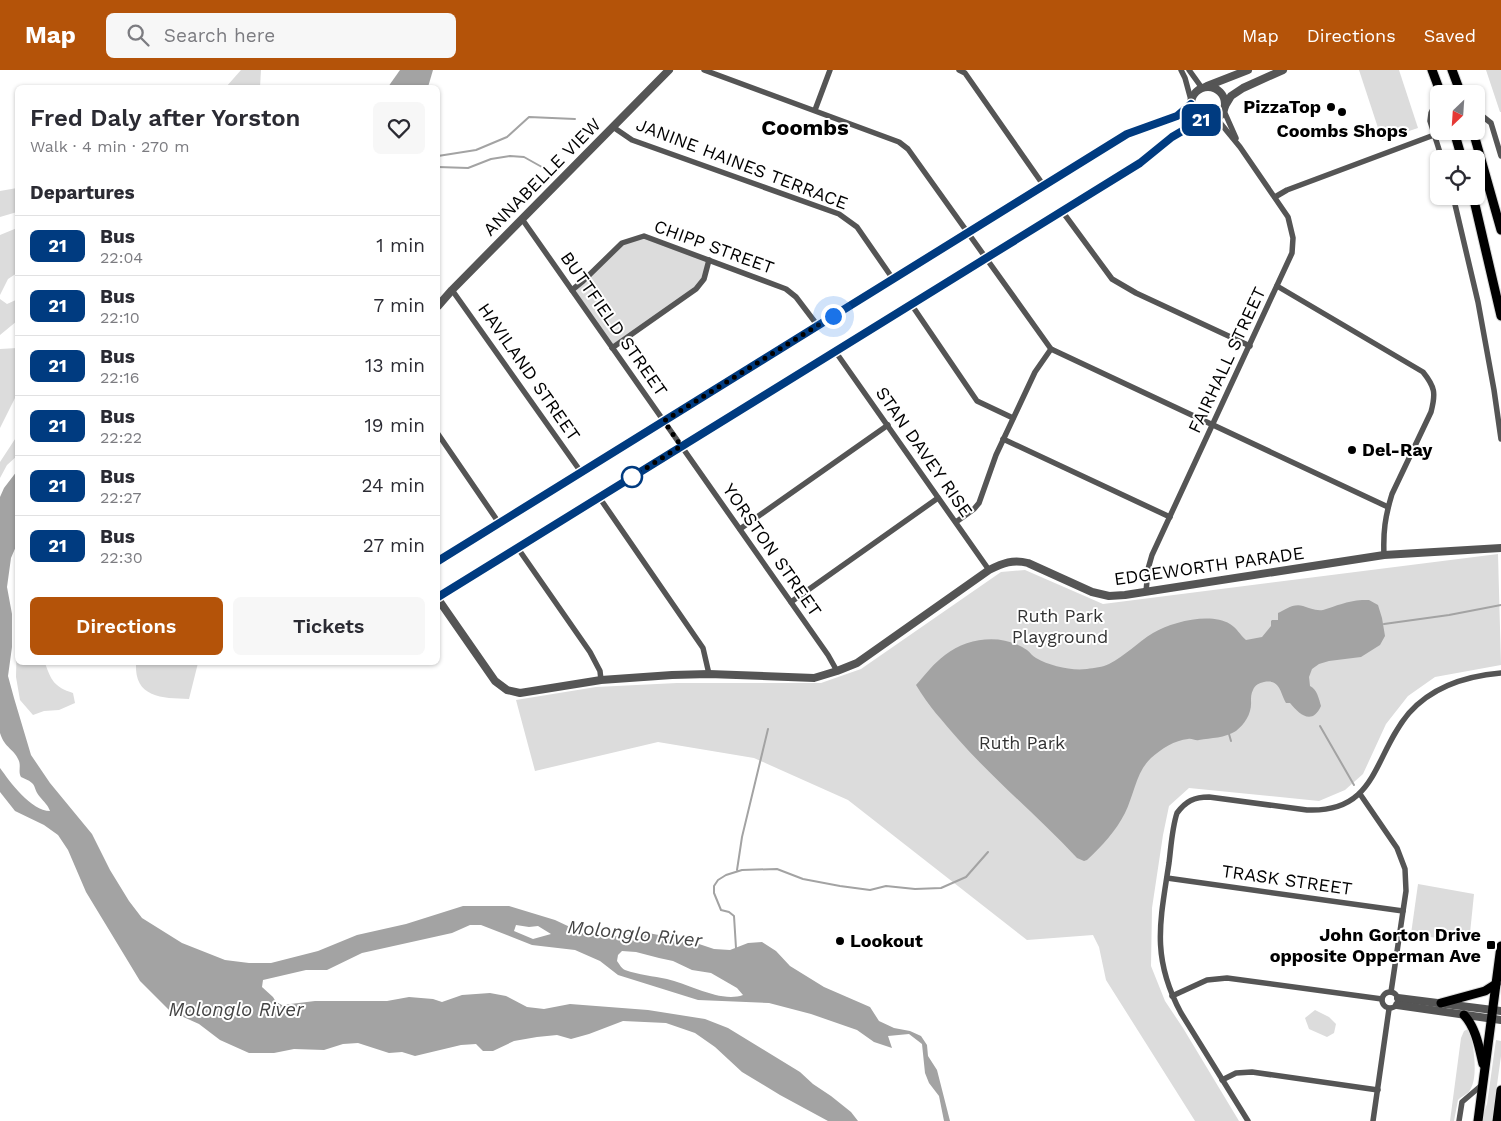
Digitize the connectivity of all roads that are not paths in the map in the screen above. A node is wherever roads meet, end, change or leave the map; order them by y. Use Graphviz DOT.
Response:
graph roads {
  1 [pos="670,70"];
  2 [pos="704,70"];
  3 [pos="830,70"];
  4 [pos="1181,70"];
  5 [pos="1188,70"];
  6 [pos="1248,70"];
  7 [pos="1283,70"];
  8 [pos="1424,70"];
  9 [pos="1432,70"];
  10 [pos="1452,70"];
  11 [pos="964,71"];
  12 [pos="1434,85"];
  13 [pos="1437,85"];
  14 [pos="1458,85"];
  15 [pos="1204,88"];
  16 [pos="1191,102"];
  17 [pos="1224,108"];
  18 [pos="815,110"];
  19 [pos="1485,118"];
  20 [pos="1217,119"];
  21 [pos="1201,120"];
  22 [pos="613,127"];
  23 [pos="1498,135"];
  24 [pos="1430,136"];
  25 [pos="1476,140"];
  26 [pos="1240,147"];
  27 [pos="1501,156"];
  28 [pos="1044,186"];
  29 [pos="1275,198"];
  30 [pos="1455,205"];
  31 [pos="1475,205"];
  32 [pos="1062,211"];
  33 [pos="522,219"];
  34 [pos="1501,230"];
  35 [pos="968,232"];
  36 [pos="986,258"];
  37 [pos="709,260"];
  38 [pos="893,279"];
  39 [pos="1277,286"];
  40 [pos="452,290"];
  41 [pos="572,290"];
  42 [pos="440,304"];
  43 [pos="911,304"];
  44 [pos="1501,316"];
  45 [pos="818,326"];
  46 [pos="1250,346"];
  47 [pos="612,348"];
  48 [pos="1051,349"];
  49 [pos="835,351"];
  50 [pos="1013,418"];
  51 [pos="664,421"];
  52 [pos="1213,425"];
  53 [pos="888,426"];
  54 [pos="440,437"];
  55 [pos="1003,439"];
  56 [pos="1501,439"];
  57 [pos="681,446"];
  58 [pos="581,472"];
  59 [pos="598,497"];
  60 [pos="938,498"];
  61 [pos="1388,507"];
  62 [pos="1170,517"];
  63 [pos="956,522"];
  64 [pos="499,523"];
  65 [pos="740,529"];
  66 [pos="517,548"];
  67 [pos="1501,548"];
  68 [pos="1384,556"];
  69 [pos="440,560"];
  70 [pos="989,570"];
  71 [pos="1146,592"];
  72 [pos="440,597"];
  73 [pos="440,601"];
  74 [pos="791,602"];
  75 [pos="838,671"];
  76 [pos="1501,673"];
  77 [pos="709,674"];
  78 [pos="601,680"];
  79 [pos="1360,794"];
  80 [pos="1167,878"];
  81 [pos="1403,911"];
  82 [pos="1501,946"];
  83 [pos="1496,984"];
  84 [pos="1391,992"];
  85 [pos="1172,996"];
  86 [pos="1382,999"];
  87 [pos="1398,1001"];
  88 [pos="1441,1003"];
  89 [pos="1389,1009"];
  90 [pos="1464,1014"];
  91 [pos="1496,1015"];
  92 [pos="1484,1072"];
  93 [pos="1222,1080"];
  94 [pos="1483,1084"];
  95 [pos="1378,1090"];
  96 [pos="1501,1090"];
  97 [pos="1248,1121"];
  98 [pos="1373,1121"];
  99 [pos="1459,1121"];
  100 [pos="1478,1121"];
  101 [pos="1497,1121"];
  1 -- 22 [label="street, ANNABELLE VIEW"];
  2 -- 18 [label="street"];
  3 -- 18 [label="street"];
  4 -- 16 [label="street"];
  5 -- 15 [label="street"];
  6 -- 15 [label="street"];
  7 -- 17 [label="street"];
  8 -- 12 [label="main road"];
  9 -- 13 [label="main road"];
  10 -- 14 [label="main road"];
  11 -- 28 [label="street"];
  15 -- 16 [label="street"];
  15 -- 17 [label="street"];
  16 -- 21 [label="street"];
  16 -- 28 [label="street"];
  17 -- 20 [label="street"];
  17 -- 26 [label="street, FAIRHALL STREET"];
  18 -- 35 [label="street"];
  19 -- 23 [label="street"];
  20 -- 21 [label="street"];
  20 -- 26 [label="street, FAIRHALL STREET"];
  21 -- 32 [label="street"];
  22 -- 33 [label="street, ANNABELLE VIEW"];
  22 -- 38 [label="street, JANINE HAINES TERRACE"];
  23 -- 27 [label="street"];
  24 -- 29 [label="street"];
  25 -- 34 [label="main road"];
  26 -- 29 [label="street, FAIRHALL STREET"];
  28 -- 35 [label="street"];
  29 -- 39 [label="street, FAIRHALL STREET"];
  30 -- 56 [label="street"];
  31 -- 44 [label="main road"];
  32 -- 36 [label="street"];
  32 -- 46 [label="street"];
  33 -- 40 [label="street, ANNABELLE VIEW"];
  33 -- 41 [label="street, BUTTFIELD STREET"];
  35 -- 36 [label="street"];
  35 -- 38 [label="street"];
  36 -- 43 [label="street"];
  36 -- 48 [label="street"];
  37 -- 41 [label="street, CHIPP STREET"];
  37 -- 45 [label="street, CHIPP STREET"];
  37 -- 47 [label="street"];
  38 -- 45 [label="street"];
  39 -- 46 [label="street, FAIRHALL STREET"];
  39 -- 61 [label="street"];
  40 -- 42 [label="street, ANNABELLE VIEW"];
  40 -- 58 [label="street, HAVILAND STREET"];
  41 -- 47 [label="street, BUTTFIELD STREET"];
  43 -- 49 [label="street"];
  43 -- 50 [label="street"];
  45 -- 51 [label="street"];
  46 -- 52 [label="street, FAIRHALL STREET"];
  47 -- 51 [label="street, BUTTFIELD STREET"];
  48 -- 50 [label="street"];
  48 -- 52 [label="street"];
  49 -- 53 [label="street, STAN DAVEY RISE"];
  49 -- 57 [label="street"];
  50 -- 55 [label="street"];
  51 -- 57 [label="street, BUTTFIELD STREET"];
  51 -- 58 [label="street"];
  52 -- 61 [label="street"];
  52 -- 62 [label="street, FAIRHALL STREET"];
  53 -- 60 [label="street, STAN DAVEY RISE"];
  53 -- 65 [label="street"];
  54 -- 64 [label="street"];
  55 -- 62 [label="street"];
  55 -- 63 [label="street"];
  57 -- 59 [label="street"];
  57 -- 65 [label="street, YORSTON STREET"];
  58 -- 64 [label="street"];
  59 -- 66 [label="street"];
  59 -- 77 [label="street"];
  60 -- 63 [label="street, STAN DAVEY RISE"];
  60 -- 74 [label="street"];
  61 -- 68 [label="street"];
  62 -- 71 [label="street, FAIRHALL STREET"];
  63 -- 70 [label="street, STAN DAVEY RISE"];
  64 -- 69 [label="street"];
  65 -- 74 [label="street, YORSTON STREET"];
  66 -- 72 [label="street"];
  66 -- 78 [label="street"];
  67 -- 68 [label="street, EDGEWORTH PARADE"];
  68 -- 71 [label="street, EDGEWORTH PARADE"];
  70 -- 71 [label="street, EDGEWORTH PARADE"];
  70 -- 75 [label="street, EDGEWORTH PARADE"];
  73 -- 78 [label="street, EDGEWORTH PARADE"];
  74 -- 75 [label="street, YORSTON STREET"];
  75 -- 77 [label="street, EDGEWORTH PARADE"];
  76 -- 79 [label="street"];
  77 -- 78 [label="street, EDGEWORTH PARADE"];
  79 -- 80 [label="street"];
  79 -- 81 [label="street"];
  80 -- 81 [label="street, TRASK STREET"];
  80 -- 85 [label="street"];
  81 -- 84 [label="street"];
  82 -- 83 [label="main road"];
  83 -- 88 [label="main road"];
  83 -- 91 [label="main road"];
  84 -- 86 [label="street"];
  84 -- 87 [label="street"];
  85 -- 86 [label="street"];
  85 -- 93 [label="street"];
  86 -- 89 [label="street"];
  87 -- 88 [label="street"];
  87 -- 89 [label="street"];
  87 -- 90 [label="street"];
  88 -- 91 [label="street"];
  89 -- 95 [label="street"];
  90 -- 91 [label="street"];
  90 -- 92 [label="main road"];
  91 -- 92 [label="main road"];
  92 -- 94 [label="main road"];
  93 -- 95 [label="street"];
  93 -- 97 [label="street"];
  94 -- 99 [label="street"];
  94 -- 100 [label="main road"];
  95 -- 98 [label="street"];
  96 -- 101 [label="main road"];
}
